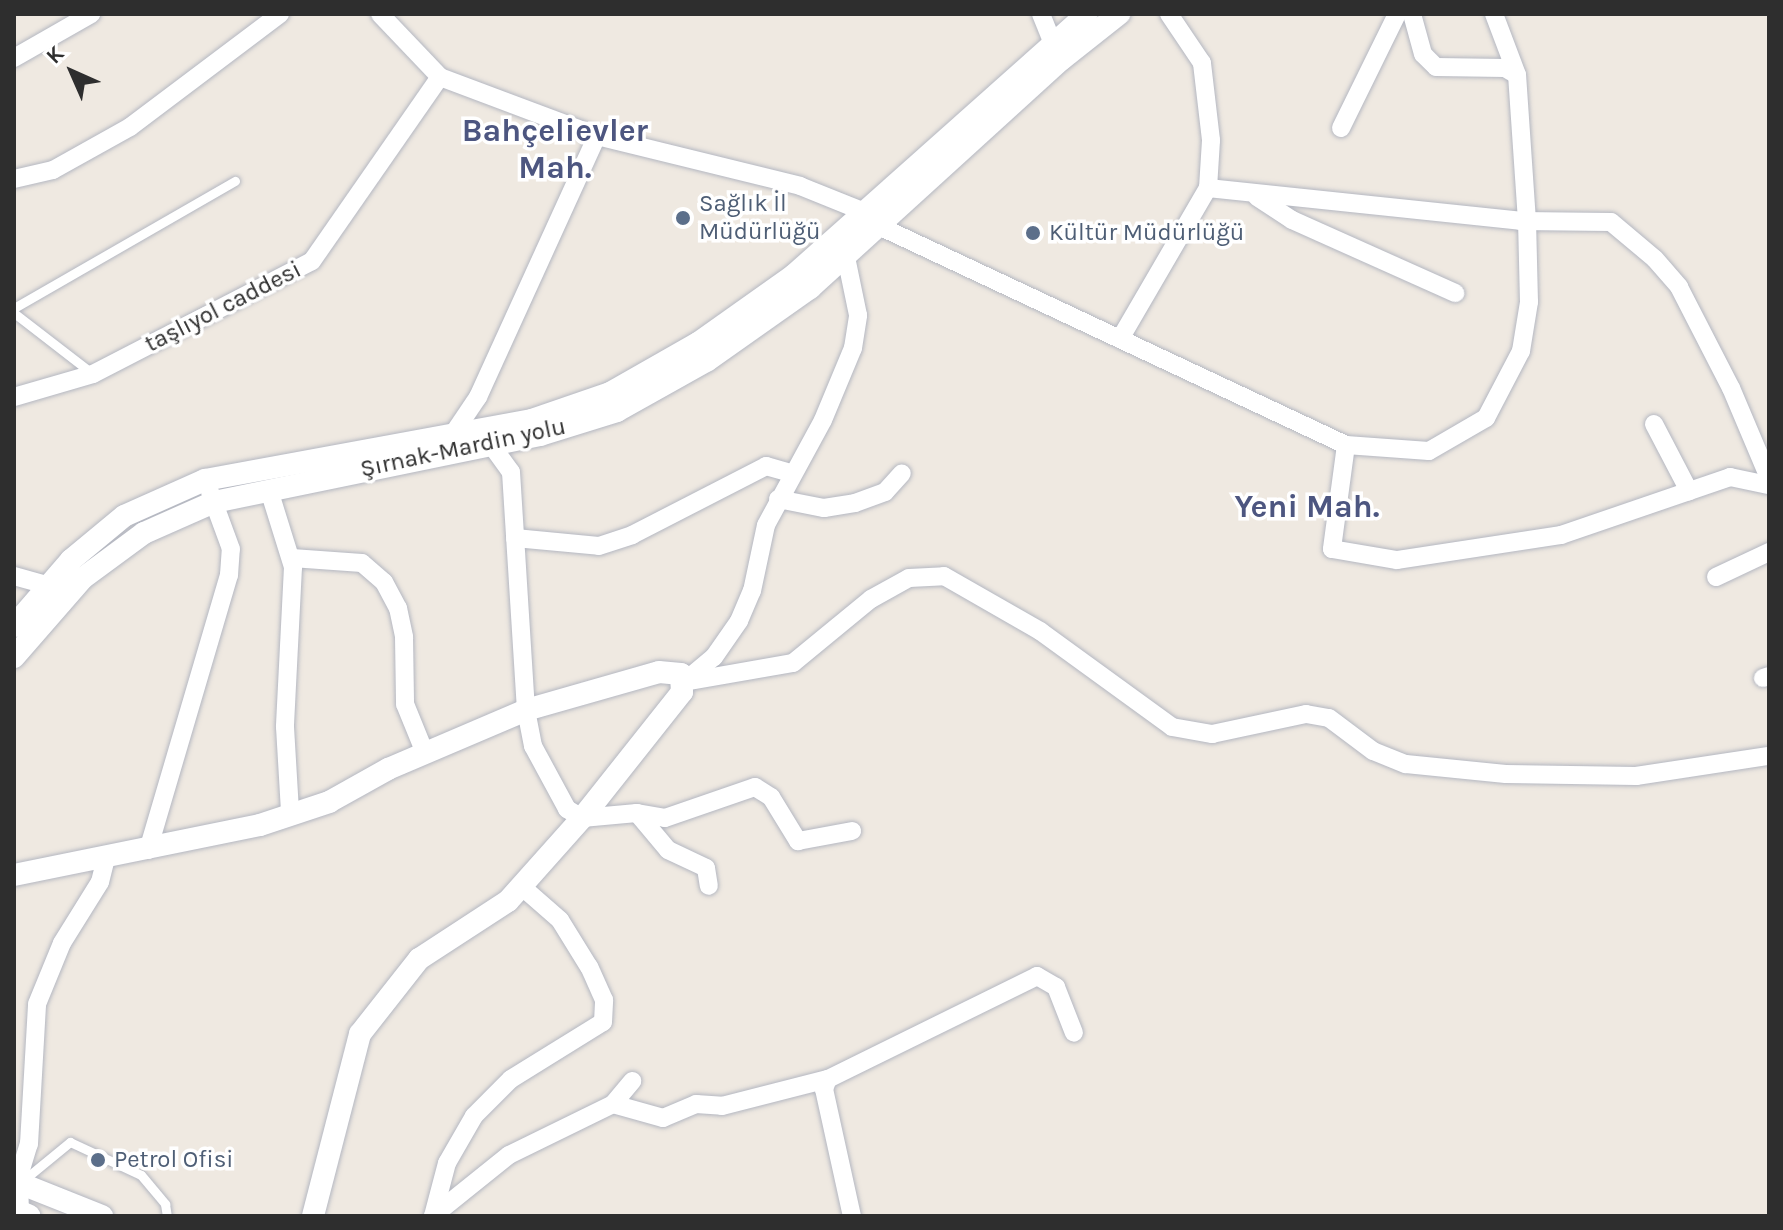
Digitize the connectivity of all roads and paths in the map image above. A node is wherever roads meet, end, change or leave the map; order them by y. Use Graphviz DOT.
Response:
graph roads {
  1 [pos="91,14"];
  2 [pos="280,14"];
  3 [pos="380,14"];
  4 [pos="1041,14"];
  5 [pos="1087,14"];
  6 [pos="1119,14"];
  7 [pos="1169,14"];
  8 [pos="1397,14"];
  9 [pos="1412,14"];
  10 [pos="1494,14"];
  11 [pos="1053,43"];
  12 [pos="14,58"];
  13 [pos="1517,75"];
  14 [pos="440,77"];
  15 [pos="1341,128"];
  16 [pos="597,136"];
  17 [pos="14,179"];
  18 [pos="235,181"];
  19 [pos="1208,188"];
  20 [pos="1251,193"];
  21 [pos="874,220"];
  22 [pos="1527,221"];
  23 [pos="846,257"];
  24 [pos="1455,293"];
  25 [pos="14,310"];
  26 [pos="1120,339"];
  27 [pos="93,374"];
  28 [pos="14,397"];
  29 [pos="1654,424"];
  30 [pos="453,434"];
  31 [pos="1346,445"];
  32 [pos="492,446"];
  33 [pos="791,473"];
  34 [pos="902,473"];
  35 [pos="1769,478"];
  36 [pos="205,480"];
  37 [pos="1769,485"];
  38 [pos="269,490"];
  39 [pos="1689,491"];
  40 [pos="778,499"];
  41 [pos="214,502"];
  42 [pos="515,538"];
  43 [pos="1769,552"];
  44 [pos="292,558"];
  45 [pos="14,576"];
  46 [pos="1716,577"];
  47 [pos="60,588"];
  48 [pos="14,626"];
  49 [pos="14,657"];
  50 [pos="684,682"];
  51 [pos="526,710"];
  52 [pos="425,753"];
  53 [pos="1769,756"];
  54 [pos="290,812"];
  55 [pos="637,813"];
  56 [pos="582,818"];
  57 [pos="852,831"];
  58 [pos="148,850"];
  59 [pos="106,858"];
  60 [pos="14,875"];
  61 [pos="521,886"];
  62 [pos="709,886"];
  63 [pos="1074,1033"];
  64 [pos="828,1079"];
  65 [pos="632,1081"];
  66 [pos="613,1104"];
  67 [pos="17,1182"];
  68 [pos="21,1213"];
  69 [pos="102,1216"];
  70 [pos="167,1216"];
  71 [pos="313,1216"];
  72 [pos="433,1216"];
  73 [pos="852,1216"];
  1 -- 12 [label="street"];
  2 -- 17 [label="street"];
  3 -- 14 [label="street"];
  4 -- 11 [label="street"];
  5 -- 11 [label="street, Şırnak-Mardin yolu"];
  6 -- 21 [label="street, Şırnak-Mardin yolu"];
  7 -- 19 [label="street"];
  8 -- 15 [label="street"];
  9 -- 13 [label="street"];
  10 -- 13 [label="street"];
  11 -- 21 [label="street, Şırnak-Mardin yolu"];
  13 -- 22 [label="street"];
  14 -- 16 [label="street"];
  14 -- 27 [label="street, taşlıyol caddesi"];
  16 -- 21 [label="street"];
  16 -- 30 [label="street"];
  18 -- 25 [label="lane"];
  19 -- 20 [label="street"];
  19 -- 26 [label="street"];
  20 -- 22 [label="street"];
  20 -- 24 [label="street"];
  21 -- 23 [label="street, Şırnak-Mardin yolu"];
  21 -- 26 [label="street"];
  21 -- 30 [label="street, Şırnak-Mardin yolu"];
  22 -- 31 [label="street"];
  22 -- 35 [label="street"];
  23 -- 32 [label="street, Şırnak-Mardin yolu"];
  23 -- 33 [label="street"];
  25 -- 27 [label="lane"];
  26 -- 31 [label="street"];
  27 -- 28 [label="street, taşlıyol caddesi"];
  29 -- 39 [label="street"];
  30 -- 36 [label="street, Şırnak-Mardin yolu"];
  31 -- 39 [label="street"];
  32 -- 38 [label="street, Şırnak-Mardin yolu"];
  32 -- 42 [label="street"];
  33 -- 40 [label="street"];
  33 -- 42 [label="street"];
  34 -- 40 [label="street"];
  36 -- 41 [label="street"];
  36 -- 47 [label="street, Şırnak-Mardin yolu"];
  37 -- 39 [label="street"];
  38 -- 41 [label="street, Şırnak-Mardin yolu"];
  38 -- 44 [label="street"];
  40 -- 50 [label="street"];
  41 -- 47 [label="street, Şırnak-Mardin yolu"];
  41 -- 58 [label="street"];
  42 -- 51 [label="street"];
  43 -- 46 [label="street"];
  44 -- 52 [label="street"];
  44 -- 54 [label="street"];
  45 -- 47 [label="street"];
  47 -- 48 [label="street, Şırnak-Mardin yolu"];
  47 -- 49 [label="street, Şırnak-Mardin yolu"];
  50 -- 51 [label="street"];
  50 -- 53 [label="street"];
  50 -- 56 [label="street"];
  51 -- 52 [label="street"];
  51 -- 56 [label="street"];
  52 -- 54 [label="street"];
  54 -- 58 [label="street"];
  55 -- 56 [label="street"];
  55 -- 57 [label="street"];
  55 -- 62 [label="street"];
  56 -- 61 [label="street"];
  58 -- 59 [label="street"];
  59 -- 60 [label="street"];
  59 -- 67 [label="street"];
  61 -- 71 [label="street"];
  61 -- 72 [label="street"];
  63 -- 64 [label="street"];
  64 -- 66 [label="street"];
  64 -- 73 [label="street"];
  65 -- 66 [label="street"];
  66 -- 72 [label="street"];
  67 -- 68 [label="street"];
  67 -- 69 [label="street"];
  67 -- 70 [label="lane"];
}
